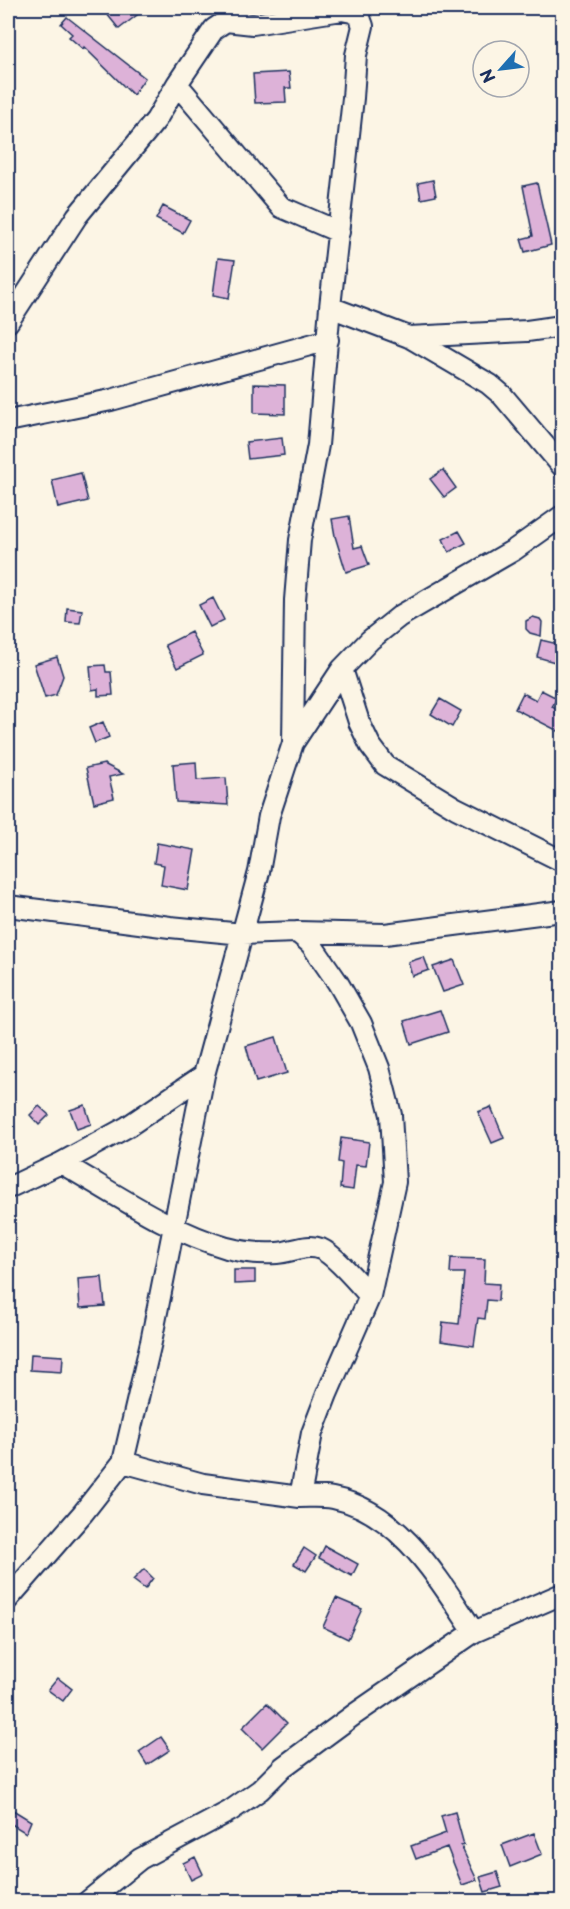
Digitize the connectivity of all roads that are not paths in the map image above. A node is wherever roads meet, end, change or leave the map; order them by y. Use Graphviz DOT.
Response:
graph roads {
  1 [pos="265,8"];
  2 [pos="253,24"];
  3 [pos="177,84"];
  4 [pos="339,232"];
  5 [pos="330,307"];
  6 [pos="8,322"];
  7 [pos="562,326"];
  8 [pos="410,337"];
  9 [pos="328,340"];
  10 [pos="8,421"];
  11 [pos="562,466"];
  12 [pos="562,516"];
  13 [pos="342,669"];
  14 [pos="293,744"];
  15 [pos="562,861"];
  16 [pos="8,906"];
  17 [pos="562,911"];
  18 [pos="297,932"];
  19 [pos="243,934"];
  20 [pos="204,1075"];
  21 [pos="61,1163"];
  22 [pos="8,1188"];
  23 [pos="174,1227"];
  24 [pos="370,1296"];
  25 [pos="123,1461"];
  26 [pos="300,1497"];
  27 [pos="562,1594"];
  28 [pos="8,1599"];
  29 [pos="474,1632"];
  30 [pos="87,1902"];
  1 -- 2 [label="street"];
  2 -- 3 [label="street"];
  2 -- 4 [label="street"];
  3 -- 4 [label="street"];
  3 -- 6 [label="street"];
  4 -- 5 [label="street"];
  5 -- 8 [label="street"];
  5 -- 9 [label="street"];
  7 -- 8 [label="street"];
  8 -- 11 [label="street"];
  9 -- 10 [label="street"];
  9 -- 14 [label="street"];
  12 -- 13 [label="street"];
  13 -- 14 [label="street"];
  13 -- 15 [label="street"];
  14 -- 19 [label="street"];
  16 -- 19 [label="street"];
  17 -- 18 [label="street"];
  18 -- 19 [label="street"];
  18 -- 24 [label="street"];
  19 -- 20 [label="street"];
  20 -- 21 [label="street"];
  20 -- 23 [label="street"];
  21 -- 22 [label="street"];
  21 -- 23 [label="street"];
  23 -- 24 [label="street"];
  23 -- 25 [label="street"];
  24 -- 26 [label="street"];
  25 -- 26 [label="street"];
  25 -- 28 [label="street"];
  26 -- 29 [label="street"];
  27 -- 29 [label="street"];
  29 -- 30 [label="street"];
}
